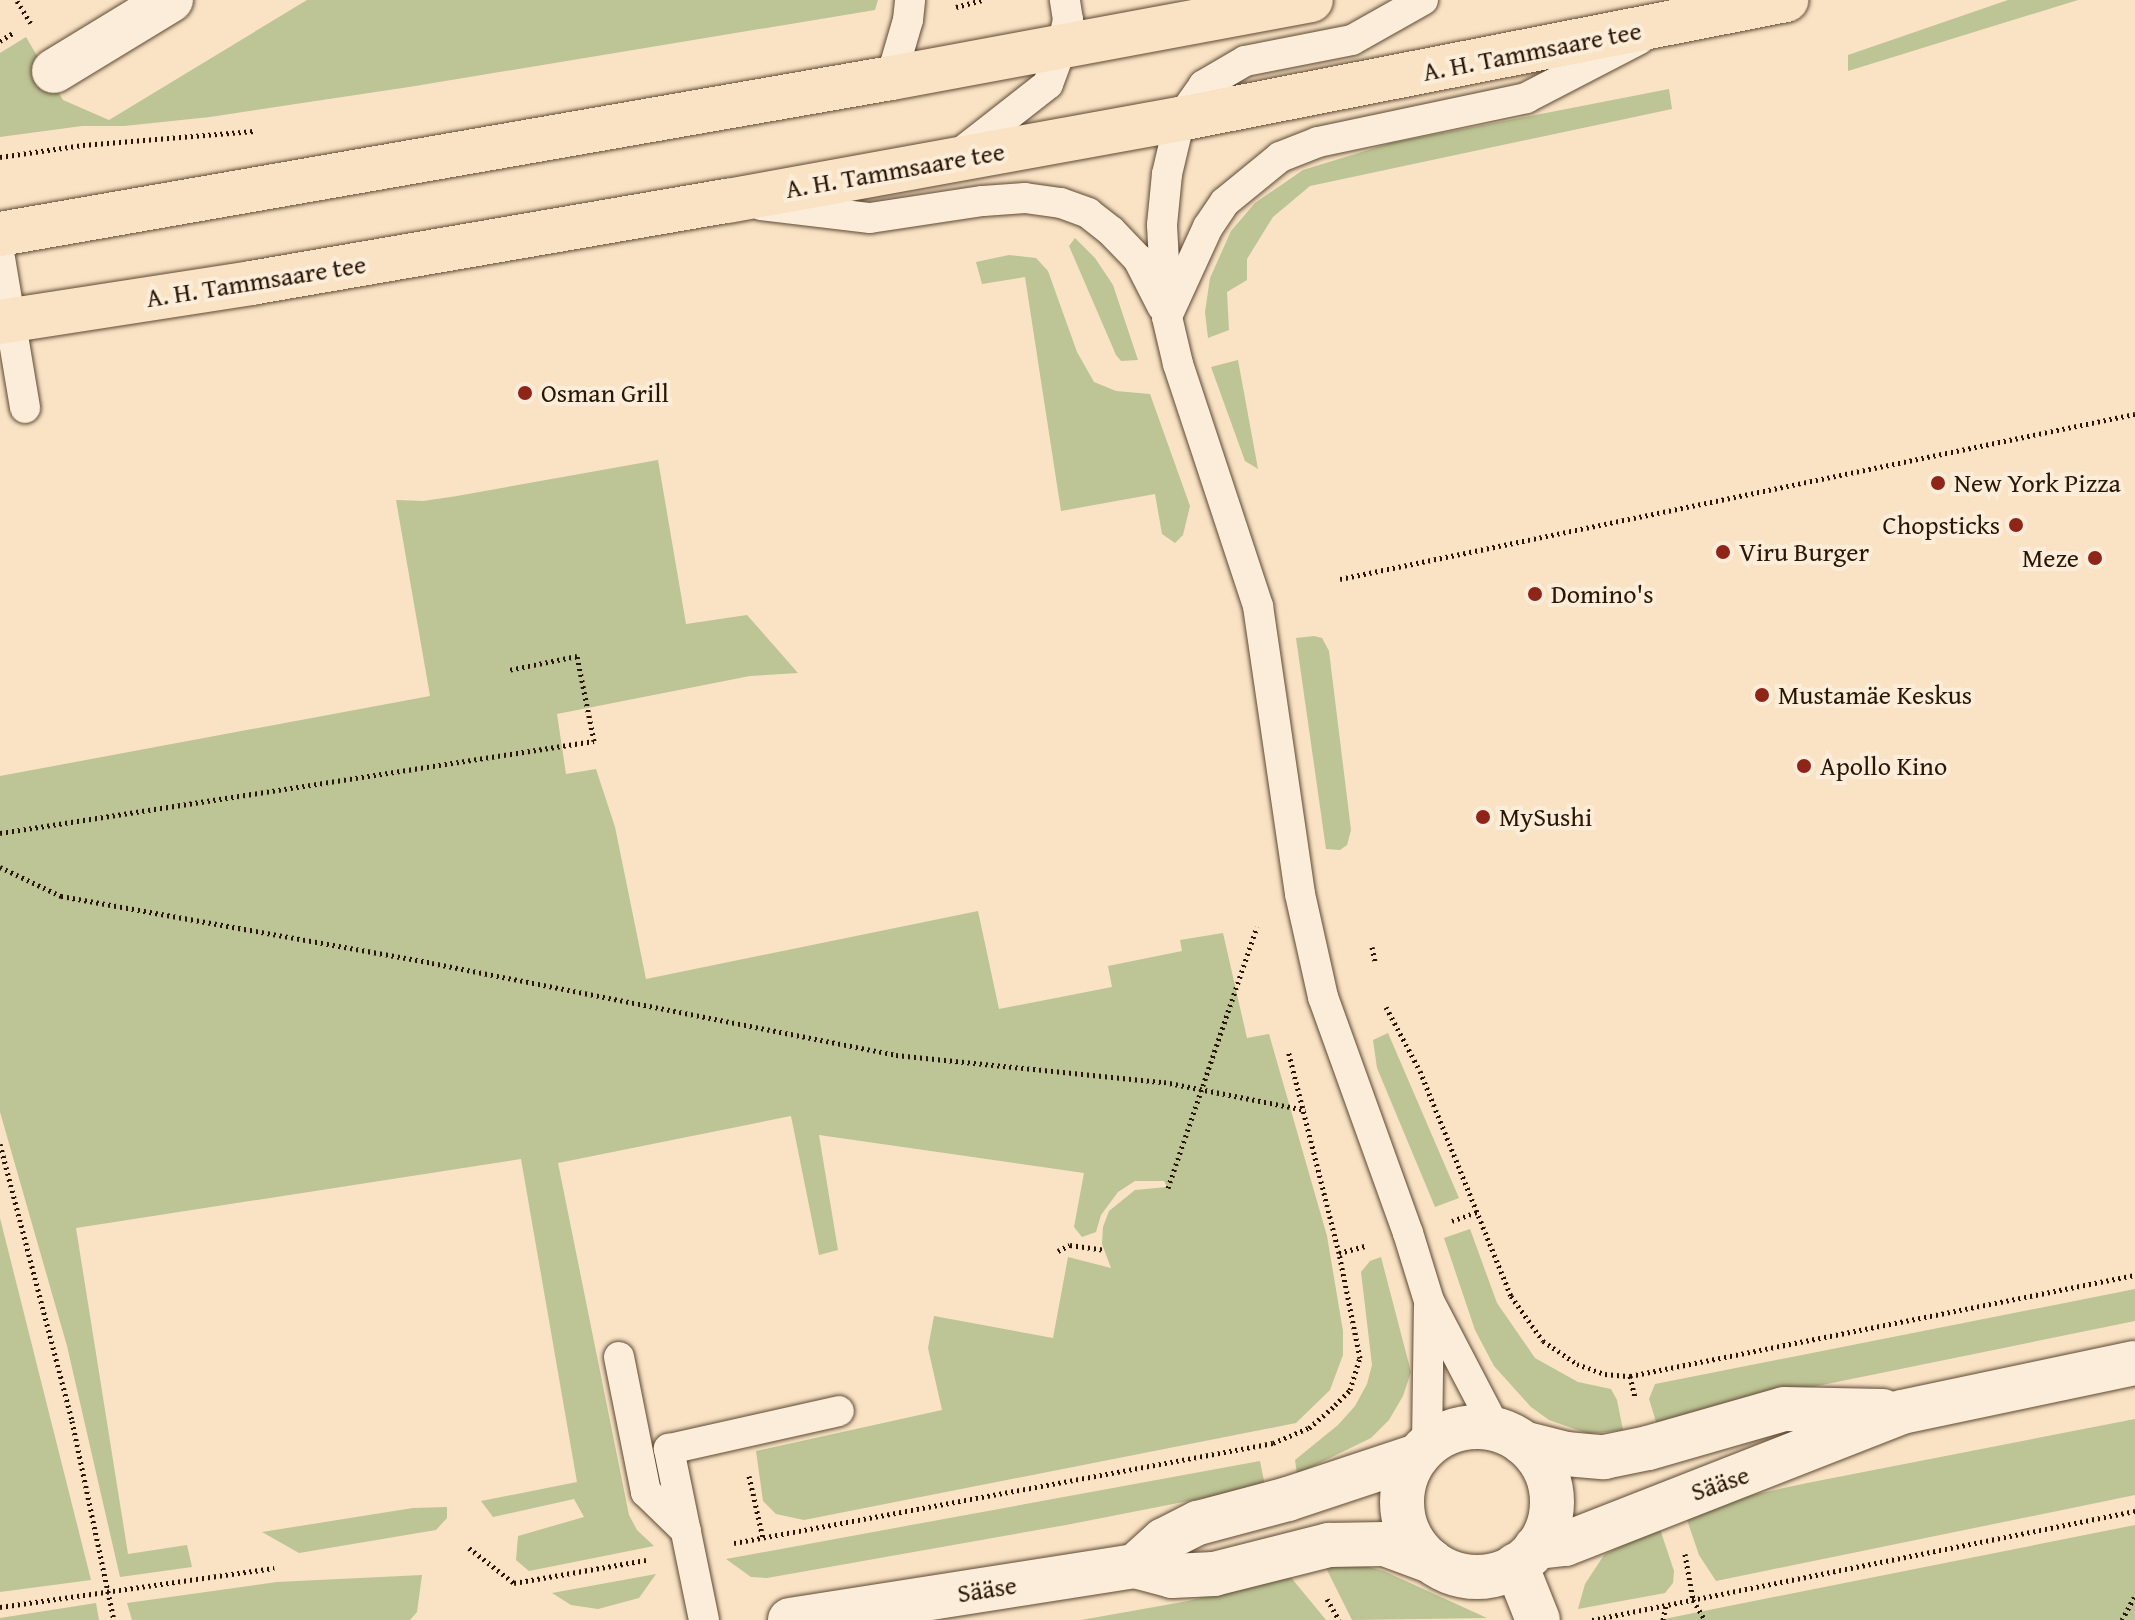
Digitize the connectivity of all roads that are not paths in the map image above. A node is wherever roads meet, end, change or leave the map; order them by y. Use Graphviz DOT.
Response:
graph roads {
  1 [pos="171,0"];
  2 [pos="910,0"];
  3 [pos="1065,0"];
  4 [pos="1311,0"];
  5 [pos="1423,0"];
  6 [pos="1786,0"];
  7 [pos="1671,23"];
  8 [pos="1062,46"];
  9 [pos="54,71"];
  10 [pos="891,78"];
  11 [pos="1180,119"];
  12 [pos="954,158"];
  13 [pos="728,201"];
  14 [pos="0,234"];
  15 [pos="0,258"];
  16 [pos="1167,317"];
  17 [pos="5,321"];
  18 [pos="25,408"];
  19 [pos="1429,1301"];
  20 [pos="619,1357"];
  21 [pos="2135,1363"];
  22 [pos="839,1411"];
  23 [pos="1902,1412"];
  24 [pos="1510,1436"];
  25 [pos="1422,1450"];
  26 [pos="686,1531"];
  27 [pos="1526,1556"];
  28 [pos="1431,1561"];
  29 [pos="1135,1566"];
  30 [pos="704,1620"];
  31 [pos="790,1620"];
  32 [pos="1538,1620"];
  1 -- 9 [label="street"];
  2 -- 10 [label="lane"];
  3 -- 8 [label="lane"];
  4 -- 8 [label="main road"];
  5 -- 11 [label="lane"];
  6 -- 7 [label="main road, A. H. Tammsaare tee"];
  7 -- 11 [label="main road, A. H. Tammsaare tee"];
  7 -- 16 [label="lane"];
  8 -- 10 [label="main road"];
  8 -- 12 [label="lane"];
  10 -- 14 [label="main road"];
  11 -- 12 [label="main road, A. H. Tammsaare tee"];
  11 -- 16 [label="lane"];
  12 -- 13 [label="main road, A. H. Tammsaare tee"];
  13 -- 16 [label="lane"];
  13 -- 17 [label="main road, A. H. Tammsaare tee"];
  15 -- 17 [label="lane"];
  16 -- 19 [label="lane"];
  17 -- 18 [label="lane"];
  19 -- 24 [label="lane"];
  19 -- 25 [label="lane"];
  20 -- 26 [label="lane"];
  21 -- 23 [label="street, Sääse"];
  22 -- 26 [label="lane"];
  23 -- 24 [label="street, Sääse"];
  23 -- 27 [label="street, Sääse"];
  24 -- 25 [label="street, Sääse"];
  24 -- 27 [label="street"];
  25 -- 28 [label="street"];
  25 -- 29 [label="street, Sääse"];
  26 -- 30 [label="lane"];
  27 -- 28 [label="street, Sääse"];
  27 -- 32 [label="street"];
  28 -- 29 [label="street, Sääse"];
  29 -- 31 [label="street, Sääse"];
}
